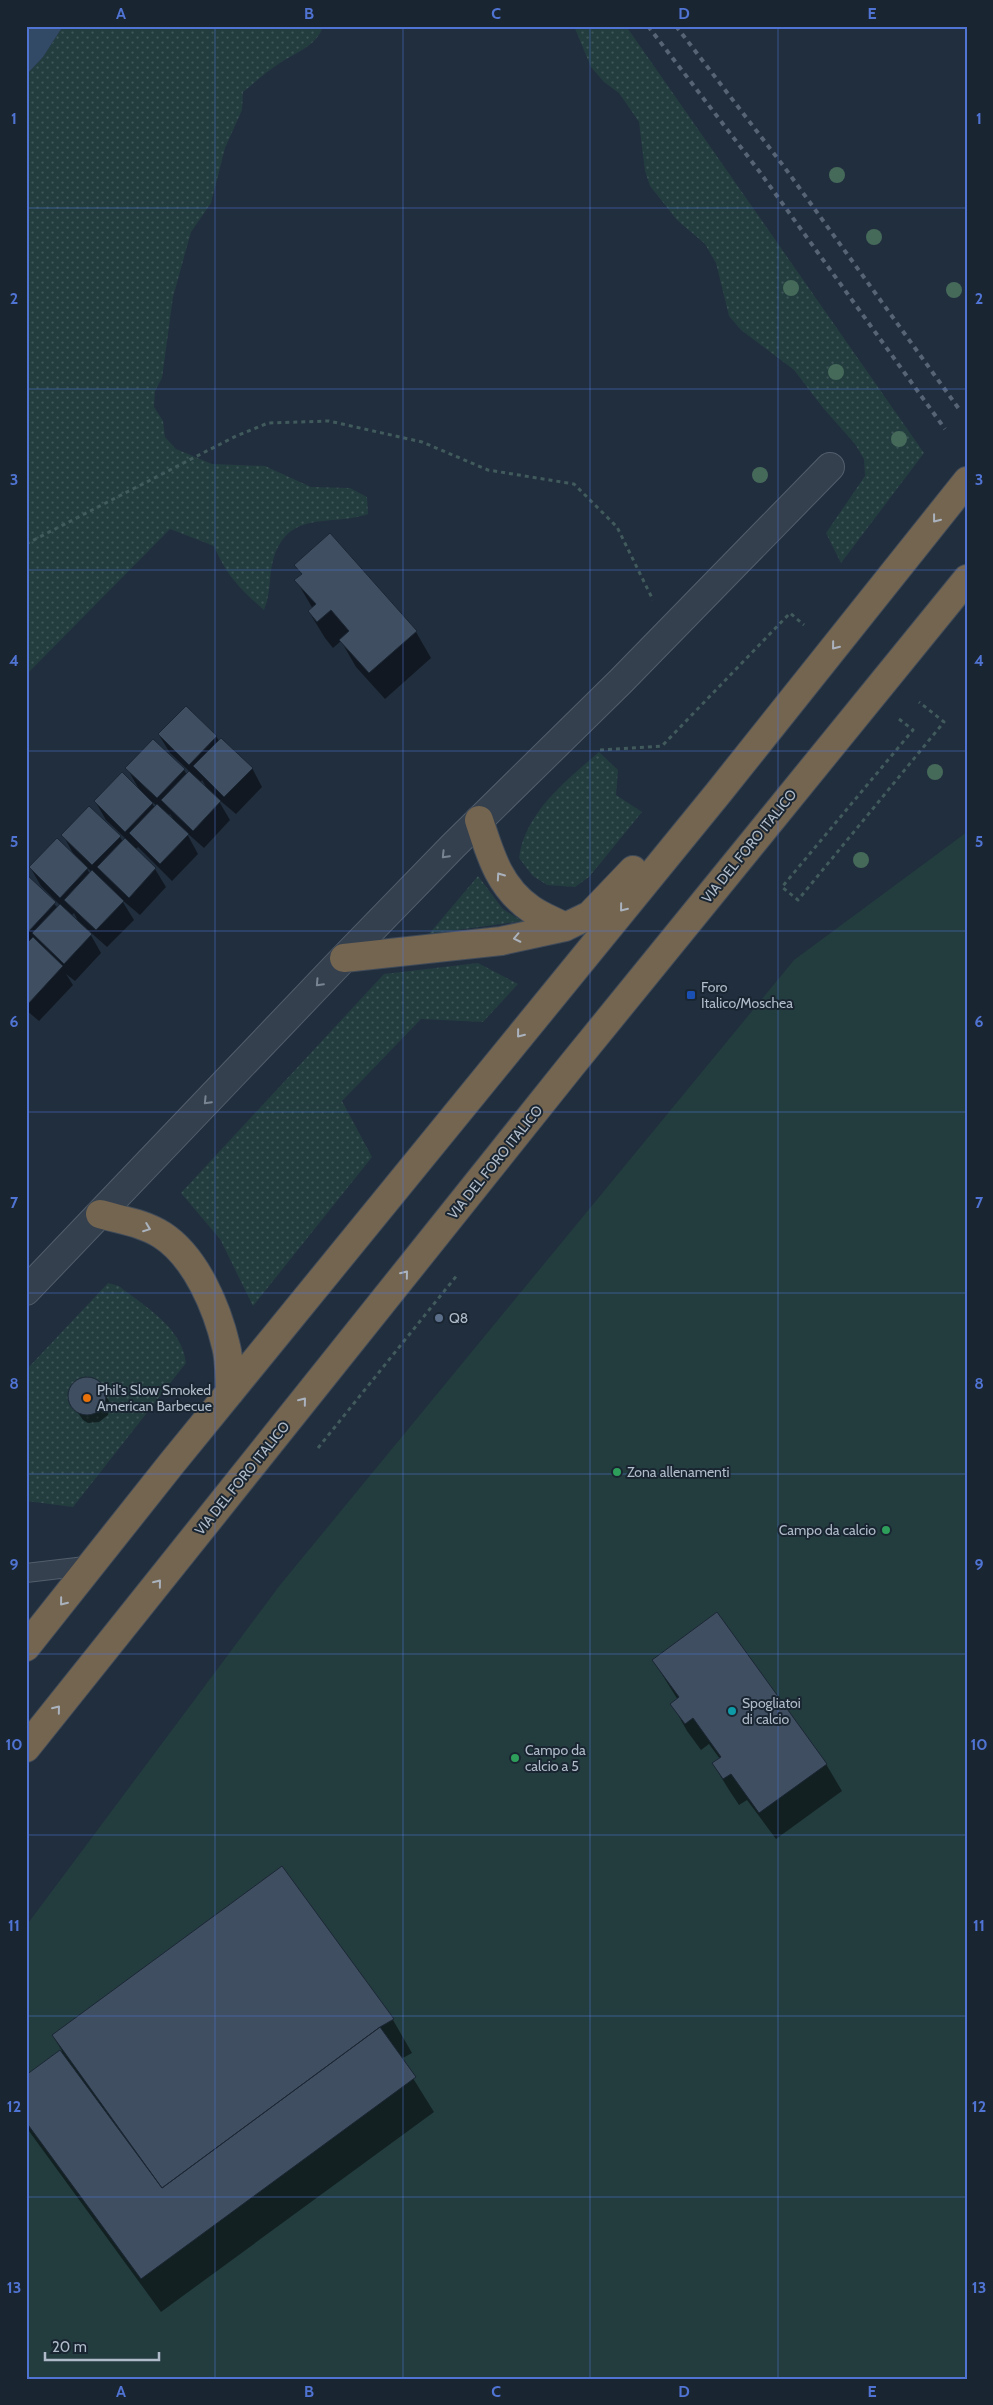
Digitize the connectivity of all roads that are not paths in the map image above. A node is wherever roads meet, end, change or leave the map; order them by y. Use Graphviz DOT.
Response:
graph roads {
  1 [pos="830,467"];
  2 [pos="967,481"];
  3 [pos="967,579"];
  4 [pos="719,792"];
  5 [pos="479,820"];
  6 [pos="565,927"];
  7 [pos="344,958"];
  8 [pos="100,1214"];
  9 [pos="26,1290"];
  10 [pos="230,1392"];
  11 [pos="94,1565"];
  12 [pos="26,1572"];
  13 [pos="26,1647"];
  14 [pos="26,1748"];
  1 -- 5 [label="street"];
  2 -- 4 [label="highway, one-way"];
  14 -- 3 [label="highway, VIA DEL FORO ITALICO, one-way"];
  4 -- 6 [label="highway"];
  4 -- 10 [label="highway, one-way"];
  6 -- 5 [label="highway, one-way"];
  5 -- 7 [label="street, one-way"];
  6 -- 7 [label="highway, one-way"];
  7 -- 8 [label="street, one-way"];
  8 -- 9 [label="street"];
  8 -- 10 [label="highway, one-way"];
  10 -- 11 [label="highway"];
  11 -- 12 [label="lane"];
  11 -- 13 [label="highway, one-way"];
}
